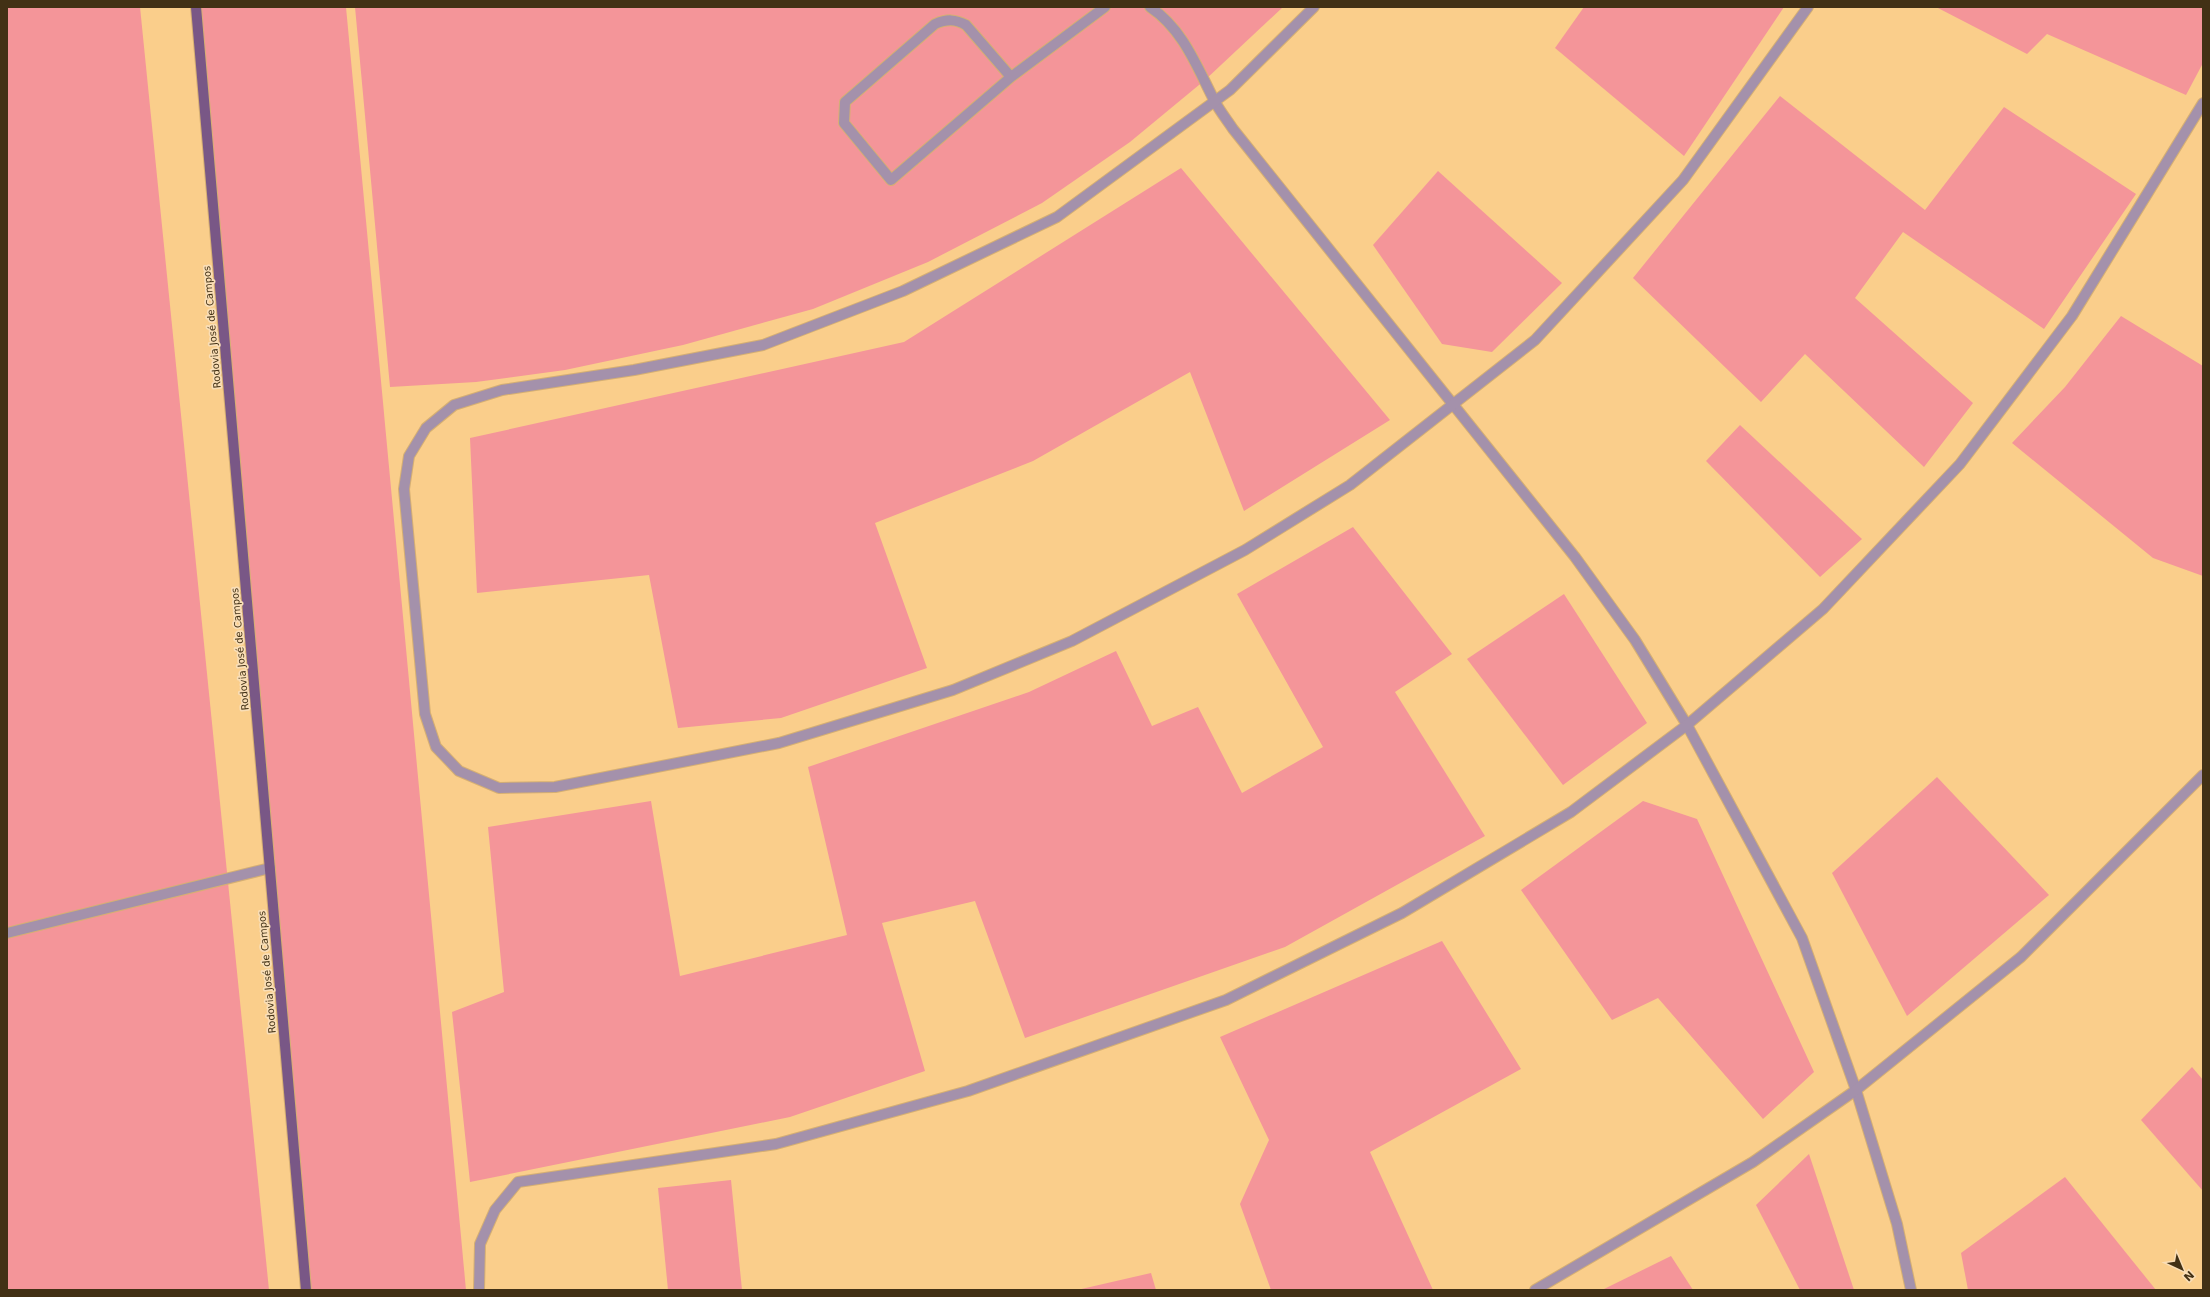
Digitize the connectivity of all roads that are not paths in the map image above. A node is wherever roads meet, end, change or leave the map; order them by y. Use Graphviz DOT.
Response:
graph roads {
  1 [pos="196,7"];
  2 [pos="1105,7"];
  3 [pos="1150,7"];
  4 [pos="1314,7"];
  5 [pos="1808,7"];
  6 [pos="1011,77"];
  7 [pos="1215,102"];
  8 [pos="2203,103"];
  9 [pos="1454,405"];
  10 [pos="1688,725"];
  11 [pos="2203,775"];
  12 [pos="270,868"];
  13 [pos="7,933"];
  14 [pos="1856,1090"];
  15 [pos="306,1290"];
  16 [pos="478,1290"];
  17 [pos="1535,1290"];
  18 [pos="1911,1290"];
  1 -- 12 [label="main road, Rodovia José de Campos"];
  2 -- 6 [label="street"];
  3 -- 7 [label="street"];
  4 -- 7 [label="street"];
  5 -- 9 [label="street"];
  6 -- 6 [label="street"];
  7 -- 9 [label="street"];
  7 -- 9 [label="street"];
  8 -- 10 [label="street"];
  9 -- 10 [label="street"];
  10 -- 14 [label="street"];
  10 -- 16 [label="street"];
  11 -- 14 [label="street"];
  12 -- 13 [label="street"];
  12 -- 15 [label="main road, Rodovia José de Campos"];
  14 -- 17 [label="street"];
  14 -- 18 [label="street"];
}
